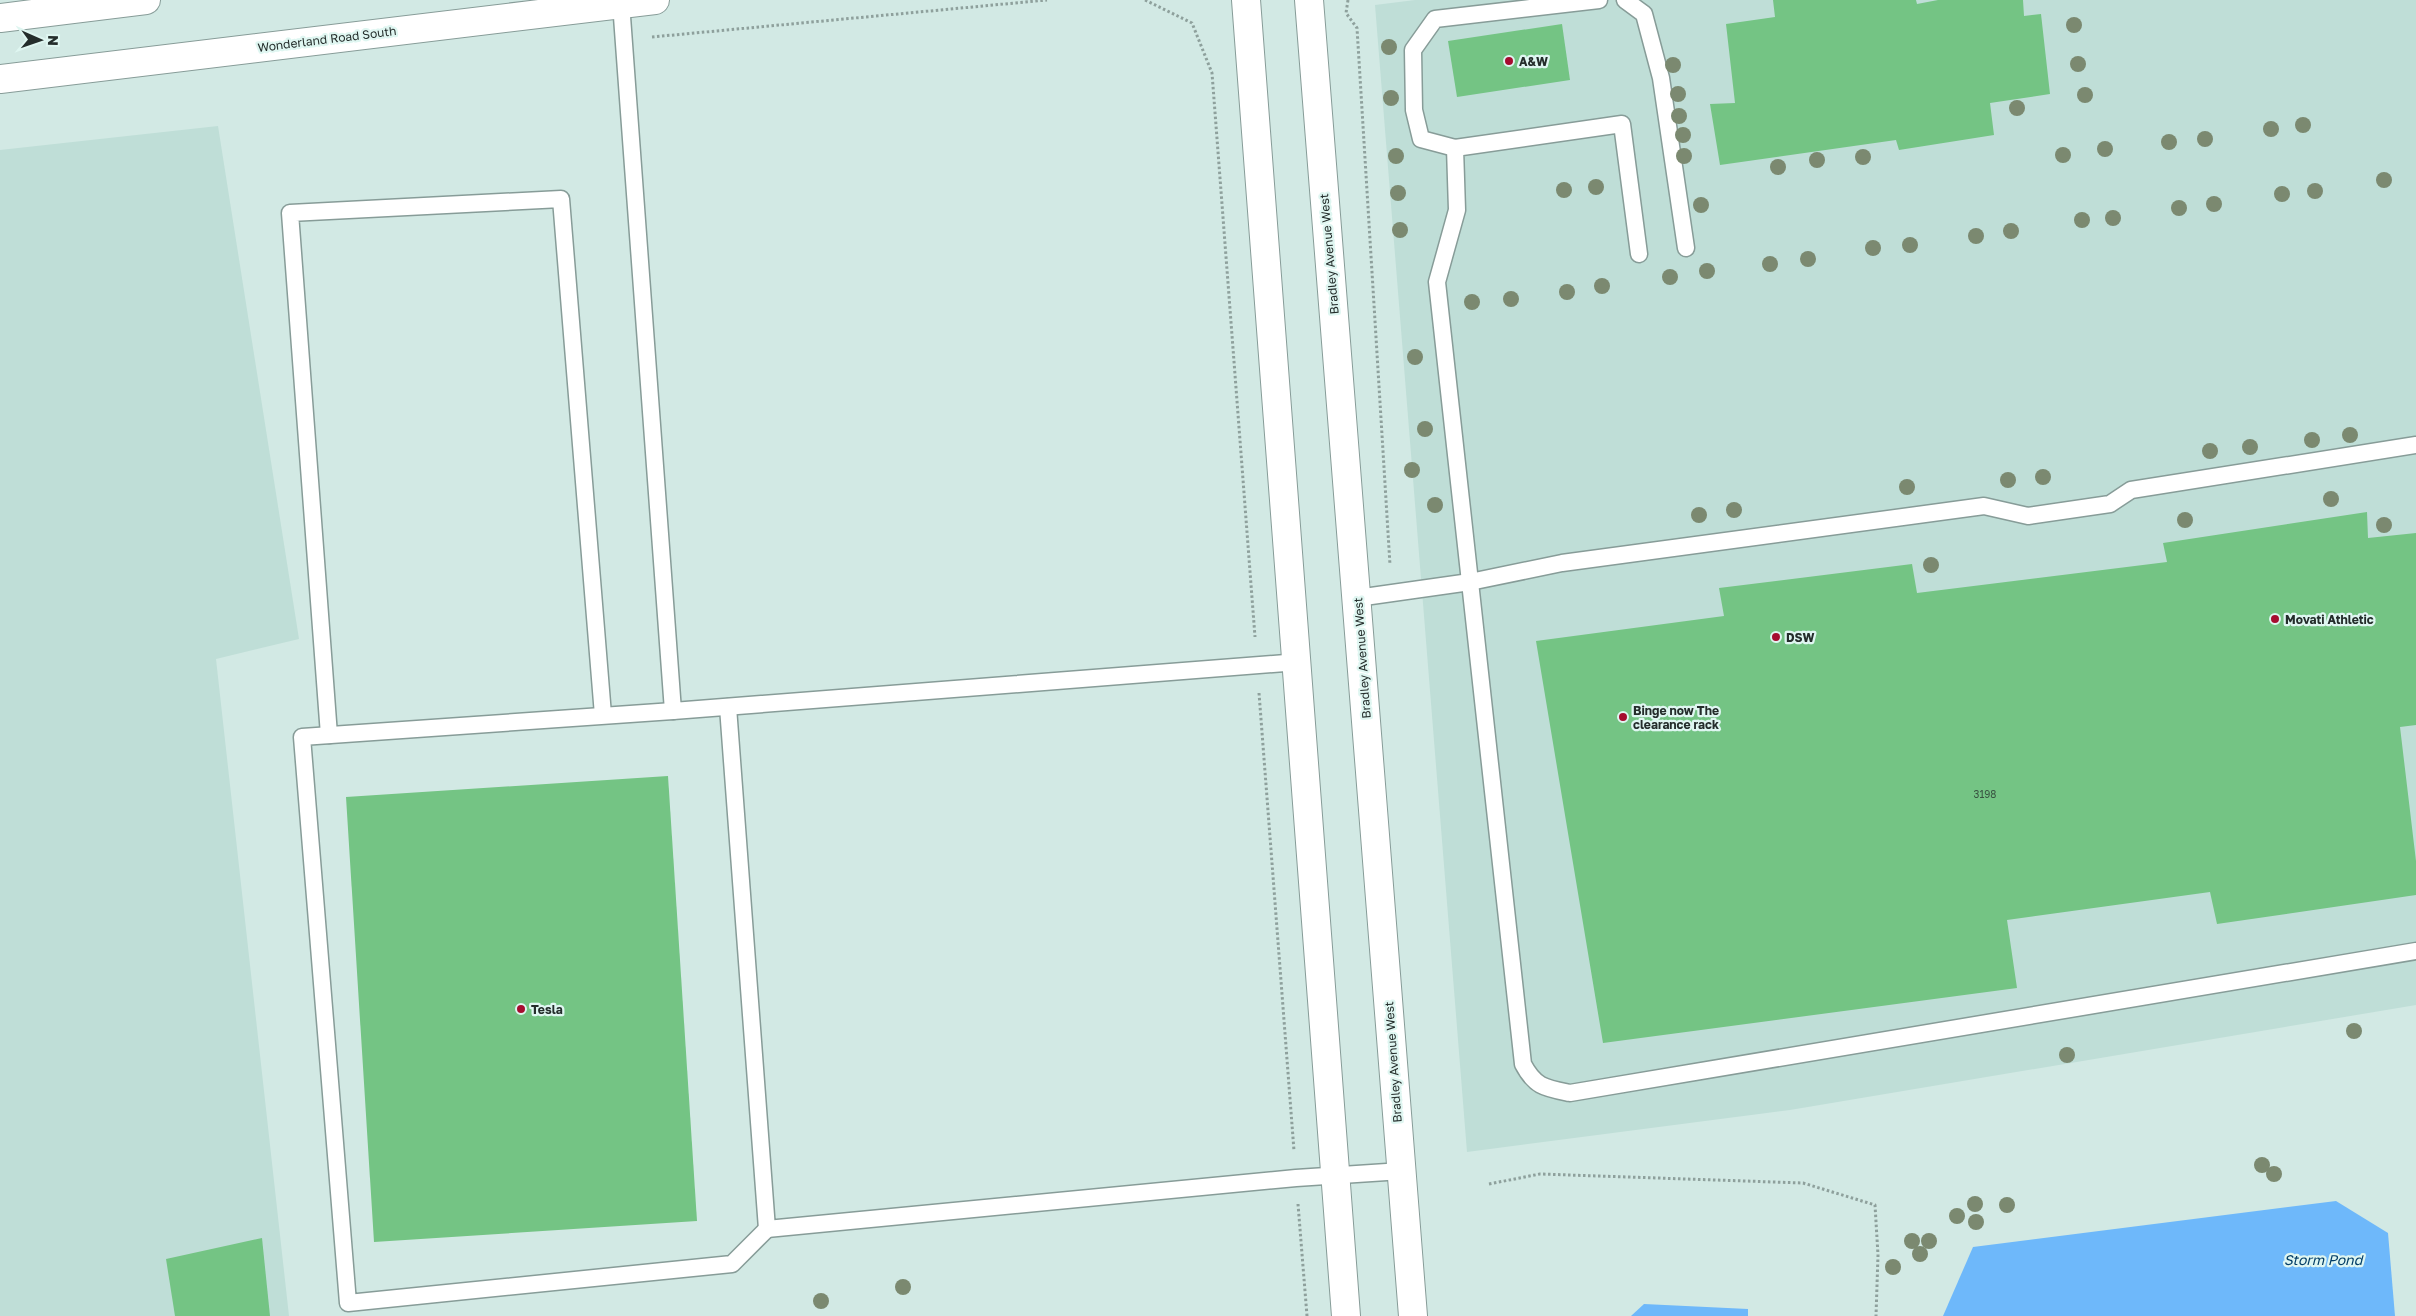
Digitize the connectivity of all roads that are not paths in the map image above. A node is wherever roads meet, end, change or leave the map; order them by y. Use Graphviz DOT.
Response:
graph roads {
  1 [pos="146,0"];
  2 [pos="655,0"];
  3 [pos="1246,0"];
  4 [pos="1309,0"];
  5 [pos="1599,0"];
  6 [pos="1625,0"];
  7 [pos="621,3"];
  8 [pos="0,18"];
  9 [pos="0,79"];
  10 [pos="1455,148"];
  11 [pos="1686,248"];
  12 [pos="1639,254"];
  13 [pos="2416,445"];
  14 [pos="1470,582"];
  15 [pos="1358,598"];
  16 [pos="1298,662"];
  17 [pos="728,706"];
  18 [pos="673,710"];
  19 [pos="603,716"];
  20 [pos="329,735"];
  21 [pos="2416,951"];
  22 [pos="1402,1171"];
  23 [pos="1336,1174"];
  24 [pos="768,1229"];
  25 [pos="1346,1316"];
  26 [pos="1413,1316"];
  1 -- 8 [label="main road"];
  2 -- 7 [label="main road, Wonderland Road South"];
  3 -- 16 [label="main road"];
  4 -- 15 [label="main road, Bradley Avenue West"];
  5 -- 10 [label="lane"];
  6 -- 11 [label="lane"];
  7 -- 9 [label="main road, Wonderland Road South"];
  7 -- 18 [label="lane"];
  10 -- 12 [label="lane"];
  10 -- 14 [label="lane"];
  13 -- 14 [label="lane"];
  14 -- 15 [label="lane"];
  14 -- 21 [label="lane"];
  15 -- 22 [label="main road, Bradley Avenue West"];
  16 -- 17 [label="lane"];
  16 -- 23 [label="main road"];
  17 -- 18 [label="lane"];
  17 -- 24 [label="lane"];
  18 -- 19 [label="lane"];
  19 -- 20 [label="lane"];
  19 -- 20 [label="lane"];
  20 -- 24 [label="lane"];
  22 -- 23 [label="lane"];
  22 -- 26 [label="main road, Bradley Avenue West"];
  23 -- 24 [label="lane"];
  23 -- 25 [label="main road"];
}
